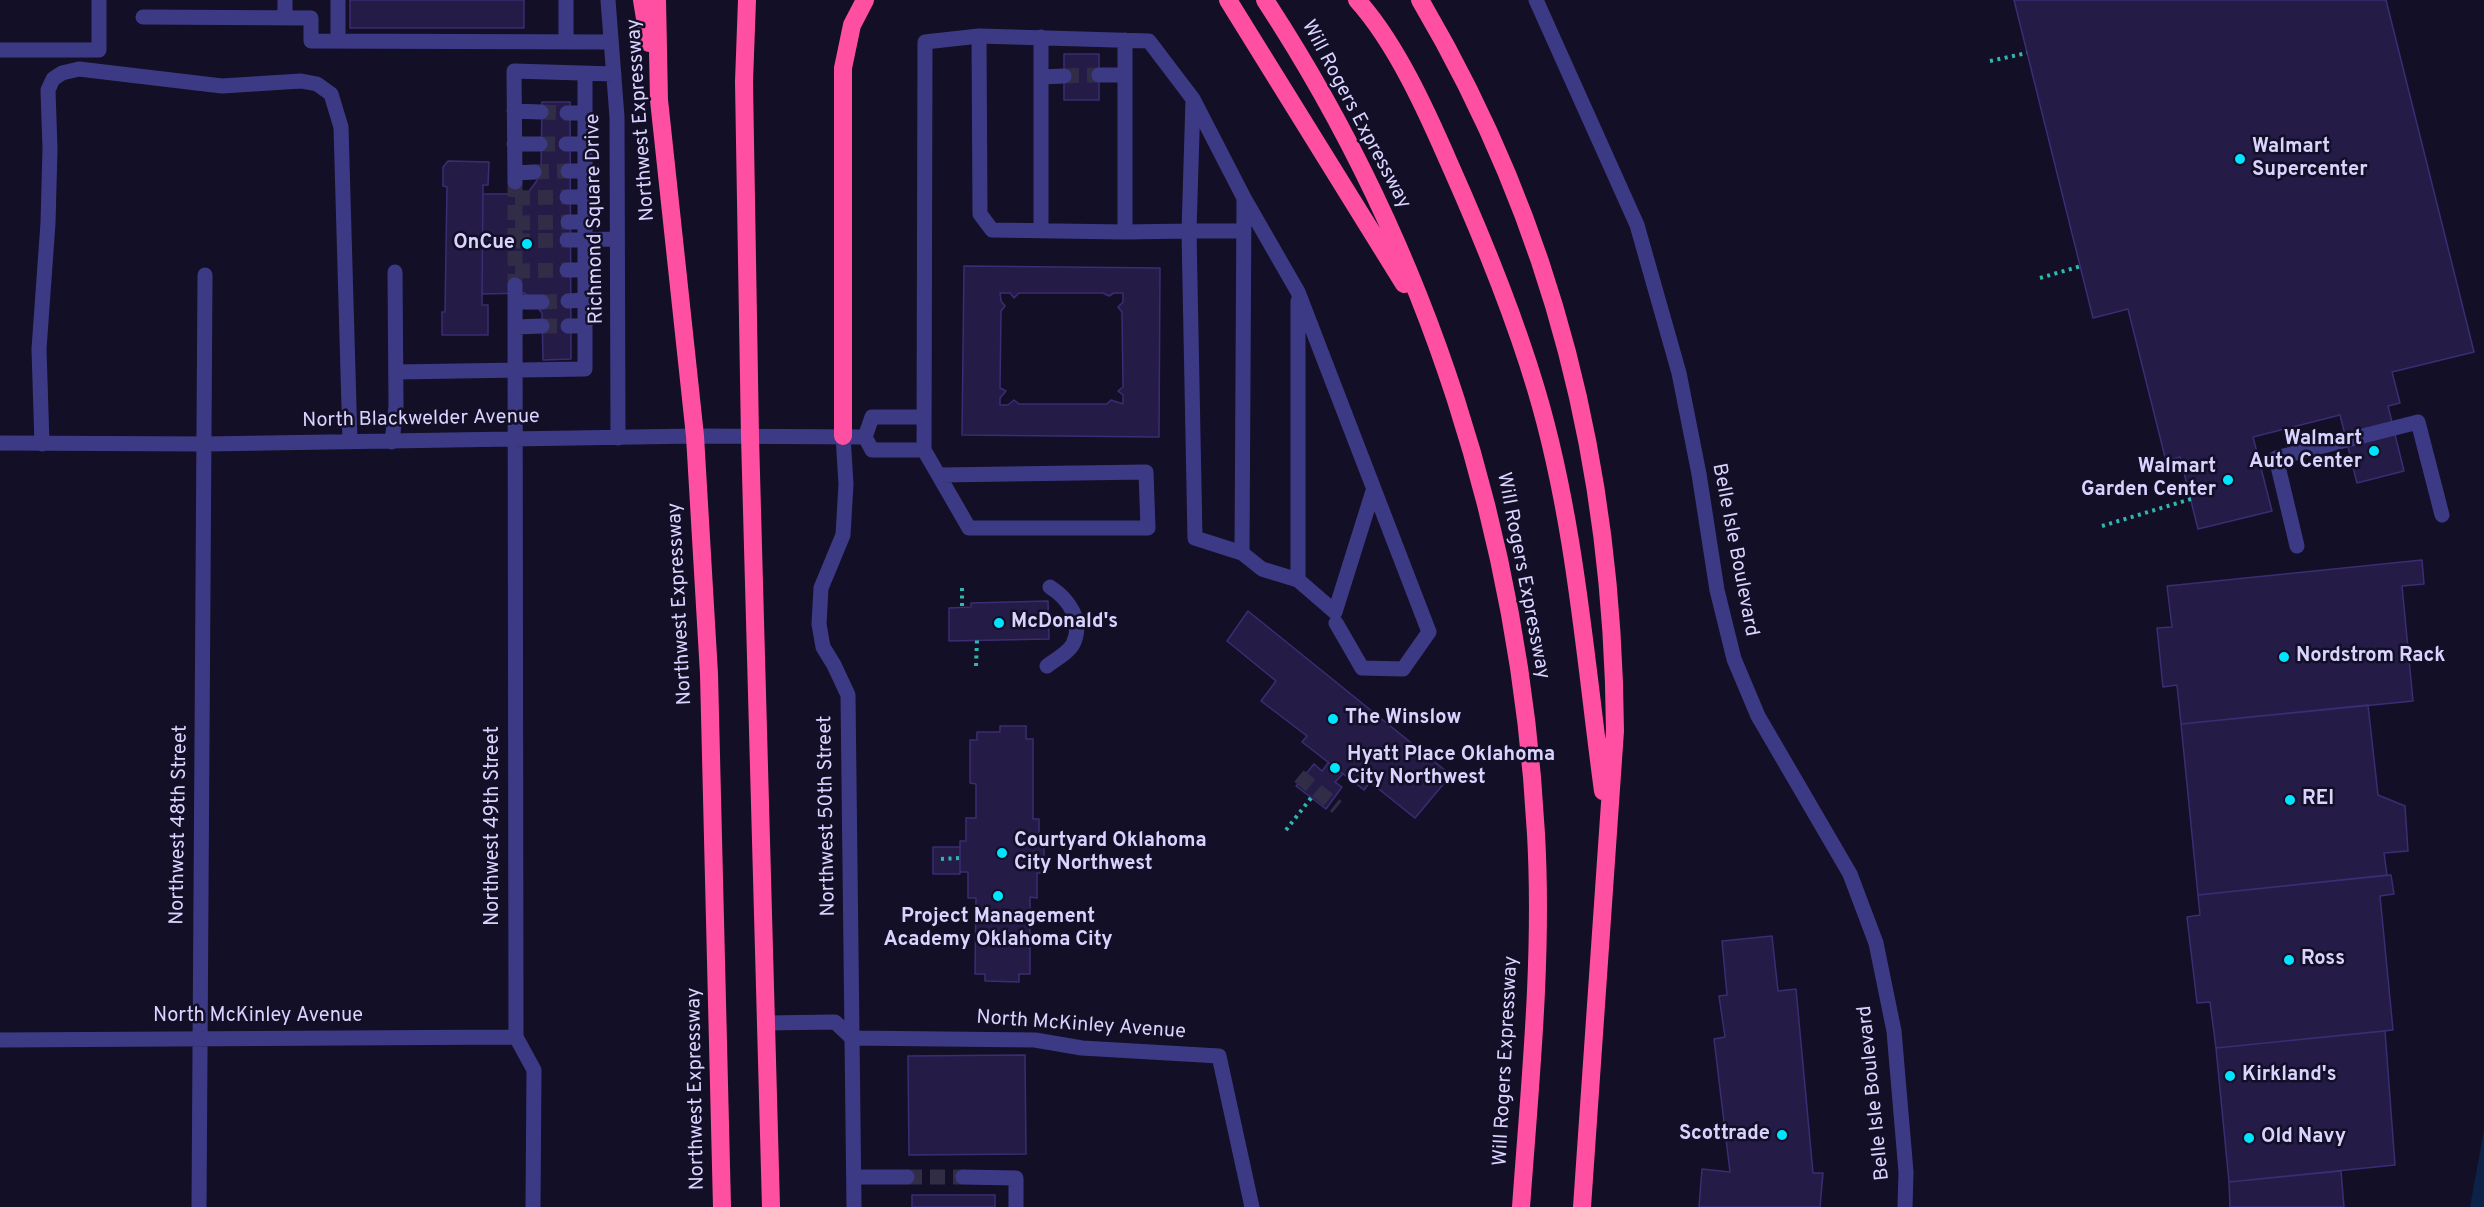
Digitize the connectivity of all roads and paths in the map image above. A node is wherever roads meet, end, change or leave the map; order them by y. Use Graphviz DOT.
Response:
graph roads {
  1 [pos="99,0"];
  2 [pos="285,0"];
  3 [pos="338,0"];
  4 [pos="566,0"];
  5 [pos="608,0"];
  6 [pos="642,0"];
  7 [pos="657,0"];
  8 [pos="747,0"];
  9 [pos="866,0"];
  10 [pos="1228,0"];
  11 [pos="1265,0"];
  12 [pos="1357,0"];
  13 [pos="1420,0"];
  14 [pos="1536,0"];
  15 [pos="143,17"];
  16 [pos="285,18"];
  17 [pos="979,36"];
  18 [pos="1041,37"];
  19 [pos="1125,40"];
  20 [pos="338,41"];
  21 [pos="566,42"];
  22 [pos="611,42"];
  23 [pos="0,50"];
  24 [pos="2027,53"];
  25 [pos="1990,61"];
  26 [pos="585,74"];
  27 [pos="614,74"];
  28 [pos="1099,75"];
  29 [pos="1125,75"];
  30 [pos="1041,76"];
  31 [pos="1064,76"];
  32 [pos="659,99"];
  33 [pos="1193,99"];
  34 [pos="514,111"];
  35 [pos="541,112"];
  36 [pos="567,113"];
  37 [pos="585,113"];
  38 [pos="514,144"];
  39 [pos="540,144"];
  40 [pos="566,144"];
  41 [pos="585,144"];
  42 [pos="568,171"];
  43 [pos="585,171"];
  44 [pos="534,172"];
  45 [pos="567,197"];
  46 [pos="585,197"];
  47 [pos="1244,198"];
  48 [pos="568,222"];
  49 [pos="585,222"];
  50 [pos="1041,230"];
  51 [pos="1125,231"];
  52 [pos="1189,231"];
  53 [pos="1244,231"];
  54 [pos="617,239"];
  55 [pos="567,240"];
  56 [pos="585,240"];
  57 [pos="2080,266"];
  58 [pos="567,270"];
  59 [pos="585,270"];
  60 [pos="396,272"];
  61 [pos="205,275"];
  62 [pos="2040,278"];
  63 [pos="515,285"];
  64 [pos="1298,292"];
  65 [pos="585,300"];
  66 [pos="568,301"];
  67 [pos="516,302"];
  68 [pos="542,302"];
  69 [pos="542,326"];
  70 [pos="568,326"];
  71 [pos="585,326"];
  72 [pos="516,327"];
  73 [pos="1434,331"];
  74 [pos="516,370"];
  75 [pos="396,372"];
  76 [pos="924,417"];
  77 [pos="695,436"];
  78 [pos="843,436"];
  79 [pos="750,437"];
  80 [pos="865,437"];
  81 [pos="618,438"];
  82 [pos="514,440"];
  83 [pos="350,442"];
  84 [pos="392,442"];
  85 [pos="0,443"];
  86 [pos="42,444"];
  87 [pos="206,444"];
  88 [pos="924,450"];
  89 [pos="940,475"];
  90 [pos="1373,491"];
  91 [pos="2191,500"];
  92 [pos="2442,515"];
  93 [pos="2102,526"];
  94 [pos="2296,546"];
  95 [pos="1242,553"];
  96 [pos="1298,579"];
  97 [pos="1050,587"];
  98 [pos="962,588"];
  99 [pos="962,607"];
  100 [pos="1336,623"];
  101 [pos="977,640"];
  102 [pos="976,666"];
  103 [pos="1047,666"];
  104 [pos="1311,798"];
  105 [pos="1286,830"];
  106 [pos="1609,832"];
  107 [pos="960,858"];
  108 [pos="941,859"];
  109 [pos="766,1023"];
  110 [pos="516,1037"];
  111 [pos="198,1038"];
  112 [pos="852,1038"];
  113 [pos="0,1040"];
  114 [pos="854,1177"];
  115 [pos="907,1177"];
  116 [pos="963,1177"];
  117 [pos="199,1207"];
  118 [pos="533,1207"];
  119 [pos="722,1207"];
  120 [pos="771,1207"];
  121 [pos="854,1207"];
  122 [pos="1016,1207"];
  123 [pos="1252,1207"];
  124 [pos="1521,1207"];
  125 [pos="1582,1207"];
  126 [pos="1905,1207"];
  1 -- 23 [label="street"];
  2 -- 16 [label="street"];
  3 -- 20 [label="street"];
  4 -- 21 [label="street"];
  5 -- 22 [label="street, Richmond Square Drive"];
  6 -- 32 [label="highway"];
  7 -- 32 [label="highway, Northwest Expressway"];
  8 -- 79 [label="highway"];
  9 -- 78 [label="highway"];
  10 -- 73 [label="highway"];
  11 -- 73 [label="highway, Will Rogers Expressway"];
  12 -- 106 [label="highway"];
  13 -- 106 [label="highway"];
  14 -- 126 [label="street, Belle Isle Boulevard"];
  15 -- 16 [label="street"];
  16 -- 20 [label="street"];
  17 -- 18 [label="street"];
  17 -- 50 [label="street"];
  17 -- 76 [label="street"];
  18 -- 19 [label="street"];
  18 -- 30 [label="street"];
  19 -- 29 [label="street"];
  19 -- 33 [label="street"];
  20 -- 21 [label="street"];
  21 -- 22 [label="street"];
  22 -- 27 [label="street, Richmond Square Drive"];
  24 -- 25 [label="path"];
  26 -- 27 [label="street"];
  26 -- 34 [label="street"];
  26 -- 37 [label="street"];
  27 -- 54 [label="street, Richmond Square Drive"];
  28 -- 29 [label="street"];
  29 -- 51 [label="street"];
  30 -- 31 [label="street"];
  30 -- 50 [label="street"];
  32 -- 77 [label="highway, Northwest Expressway"];
  33 -- 47 [label="street"];
  33 -- 52 [label="street"];
  34 -- 35 [label="street"];
  34 -- 38 [label="street"];
  36 -- 37 [label="street"];
  37 -- 41 [label="street"];
  38 -- 39 [label="street"];
  38 -- 44 [label="street"];
  40 -- 41 [label="street"];
  41 -- 43 [label="street"];
  42 -- 43 [label="street"];
  43 -- 46 [label="street"];
  45 -- 46 [label="street"];
  46 -- 49 [label="street"];
  47 -- 53 [label="street"];
  47 -- 64 [label="street"];
  48 -- 49 [label="street"];
  49 -- 56 [label="street"];
  50 -- 51 [label="street"];
  51 -- 52 [label="street"];
  52 -- 53 [label="street"];
  52 -- 95 [label="street"];
  53 -- 95 [label="street"];
  54 -- 56 [label="street"];
  54 -- 81 [label="street, Richmond Square Drive"];
  55 -- 56 [label="street"];
  56 -- 59 [label="street"];
  57 -- 62 [label="path"];
  58 -- 59 [label="street"];
  59 -- 65 [label="street"];
  60 -- 75 [label="street"];
  61 -- 87 [label="street, Northwest 48th Street"];
  63 -- 67 [label="street, Northwest 49th Street"];
  64 -- 90 [label="street"];
  64 -- 96 [label="street"];
  65 -- 66 [label="street"];
  65 -- 71 [label="street"];
  67 -- 68 [label="street"];
  67 -- 72 [label="street, Northwest 49th Street"];
  69 -- 72 [label="street"];
  70 -- 71 [label="street"];
  71 -- 74 [label="street"];
  72 -- 74 [label="street, Northwest 49th Street"];
  73 -- 124 [label="highway, Will Rogers Expressway"];
  74 -- 75 [label="street"];
  74 -- 82 [label="street, Northwest 49th Street"];
  75 -- 84 [label="street"];
  76 -- 80 [label="street"];
  76 -- 88 [label="street"];
  77 -- 79 [label="street, North Blackwelder Avenue"];
  77 -- 81 [label="street, North Blackwelder Avenue"];
  77 -- 119 [label="highway, Northwest Expressway"];
  78 -- 79 [label="street, North Blackwelder Avenue"];
  78 -- 80 [label="street, North Blackwelder Avenue"];
  78 -- 112 [label="street, Northwest 50th Street"];
  79 -- 109 [label="highway"];
  80 -- 88 [label="street"];
  81 -- 82 [label="street, North Blackwelder Avenue"];
  82 -- 84 [label="street, North Blackwelder Avenue"];
  82 -- 110 [label="street, Northwest 49th Street"];
  83 -- 84 [label="street, North Blackwelder Avenue"];
  83 -- 86 [label="street"];
  83 -- 87 [label="street, North Blackwelder Avenue"];
  85 -- 86 [label="street, North Blackwelder Avenue"];
  86 -- 87 [label="street, North Blackwelder Avenue"];
  87 -- 111 [label="street, Northwest 48th Street"];
  88 -- 89 [label="street"];
  89 -- 89 [label="street"];
  90 -- 96 [label="street"];
  90 -- 100 [label="street"];
  91 -- 93 [label="path"];
  92 -- 94 [label="street"];
  95 -- 96 [label="street"];
  97 -- 103 [label="street"];
  98 -- 99 [label="path"];
  101 -- 102 [label="path"];
  104 -- 105 [label="path"];
  106 -- 125 [label="highway"];
  107 -- 108 [label="path"];
  109 -- 112 [label="street"];
  109 -- 120 [label="highway"];
  110 -- 111 [label="street, North McKinley Avenue"];
  110 -- 118 [label="street, Northwest 49th Street"];
  111 -- 113 [label="street, North McKinley Avenue"];
  111 -- 117 [label="street, Northwest 48th Street"];
  112 -- 114 [label="street, Northwest 50th Street"];
  112 -- 123 [label="street, North McKinley Avenue"];
  114 -- 115 [label="street"];
  114 -- 121 [label="street, Northwest 50th Street"];
  116 -- 122 [label="street"];
}
